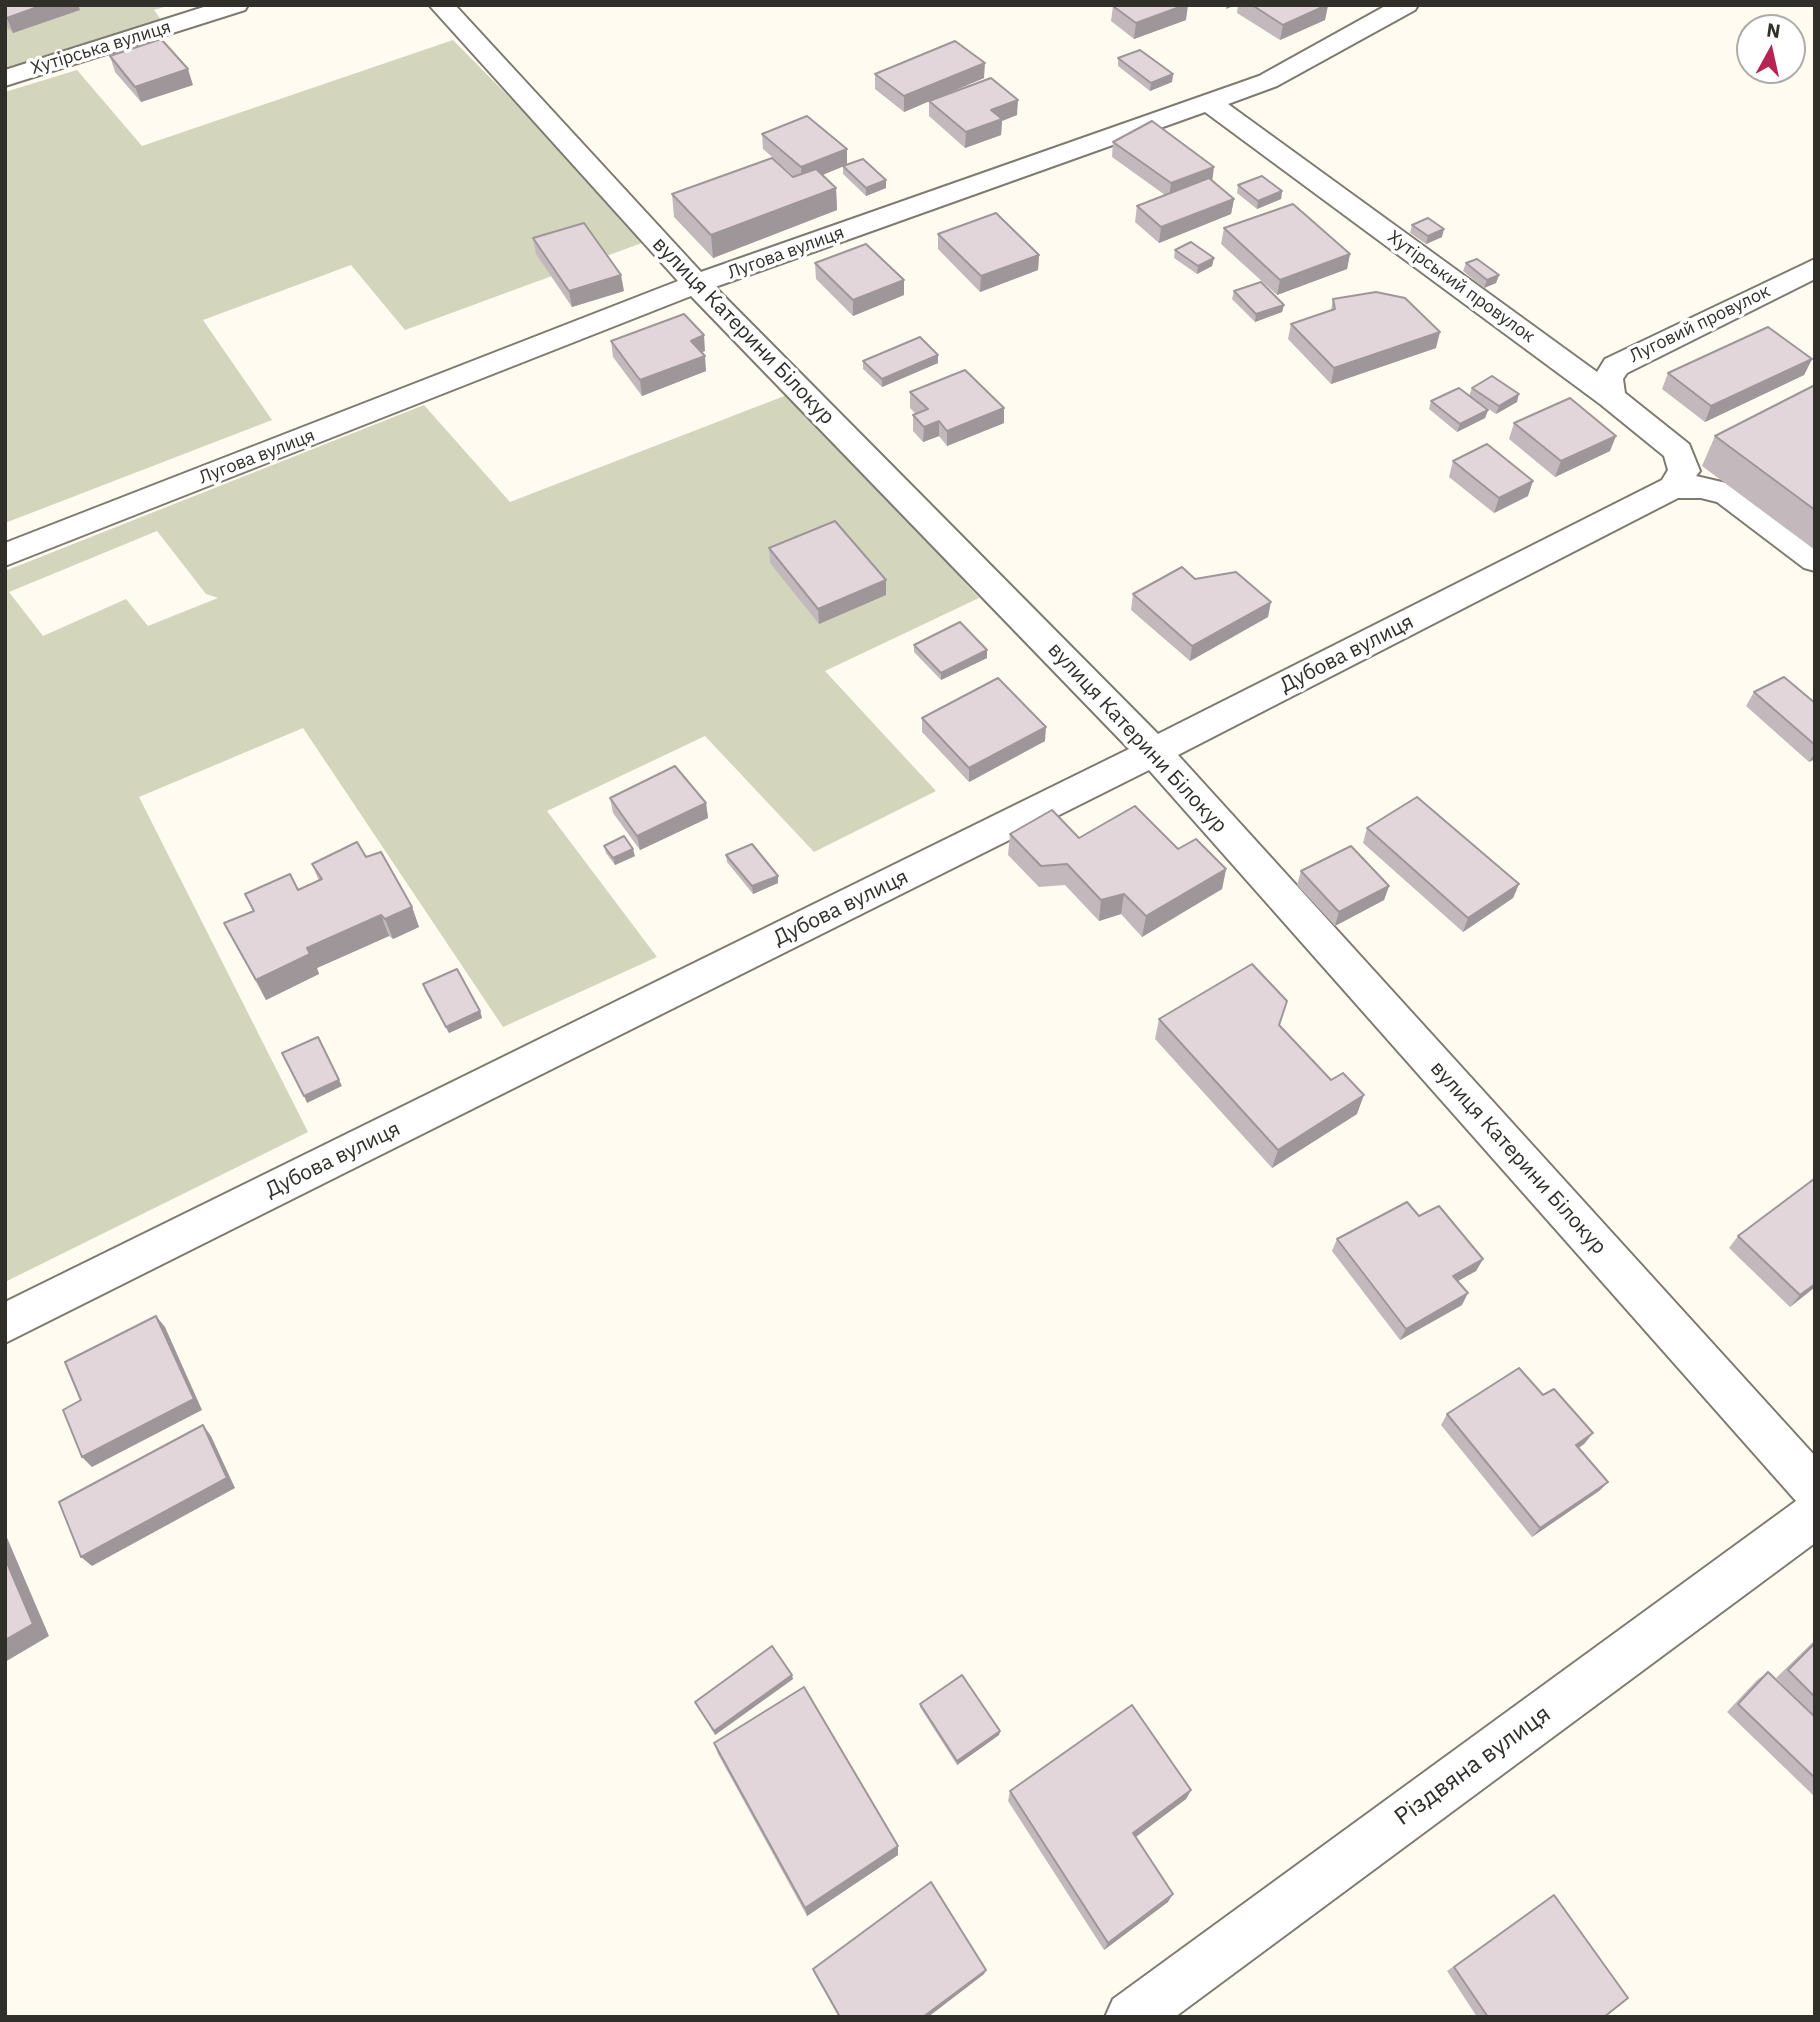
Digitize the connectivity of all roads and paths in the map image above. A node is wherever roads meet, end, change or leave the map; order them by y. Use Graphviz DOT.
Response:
graph roads {
  1 [pos="236,5"];
  2 [pos="441,5"];
  3 [pos="1406,5"];
  4 [pos="5,78"];
  5 [pos="1210,103"];
  6 [pos="1815,268"];
  7 [pos="696,285"];
  8 [pos="1611,397"];
  9 [pos="1673,487"];
  10 [pos="5,555"];
  11 [pos="1815,560"];
  12 [pos="1154,752"];
  13 [pos="5,1323"];
  14 [pos="1815,1489"];
  15 [pos="1815,1515"];
  16 [pos="1131,2017"];
  1 -- 4 [label="street, Хутірська вулиця"];
  2 -- 7 [label="street, вулиця Катерини Білокур"];
  3 -- 5 [label="street, Лугова вулиця"];
  5 -- 7 [label="street, Лугова вулиця"];
  5 -- 8 [label="street, Хутірський провулок"];
  6 -- 8 [label="street, Луговий провулок"];
  7 -- 10 [label="street, Лугова вулиця"];
  7 -- 12 [label="street, вулиця Катерини Білокур"];
  8 -- 9 [label="street, Хутірський провулок"];
  9 -- 11 [label="street"];
  9 -- 12 [label="street, Дубова вулиця"];
  12 -- 13 [label="street, Дубова вулиця"];
  12 -- 14 [label="street, вулиця Катерини Білокур"];
  15 -- 16 [label="street, Різдвяна вулиця"];
}
